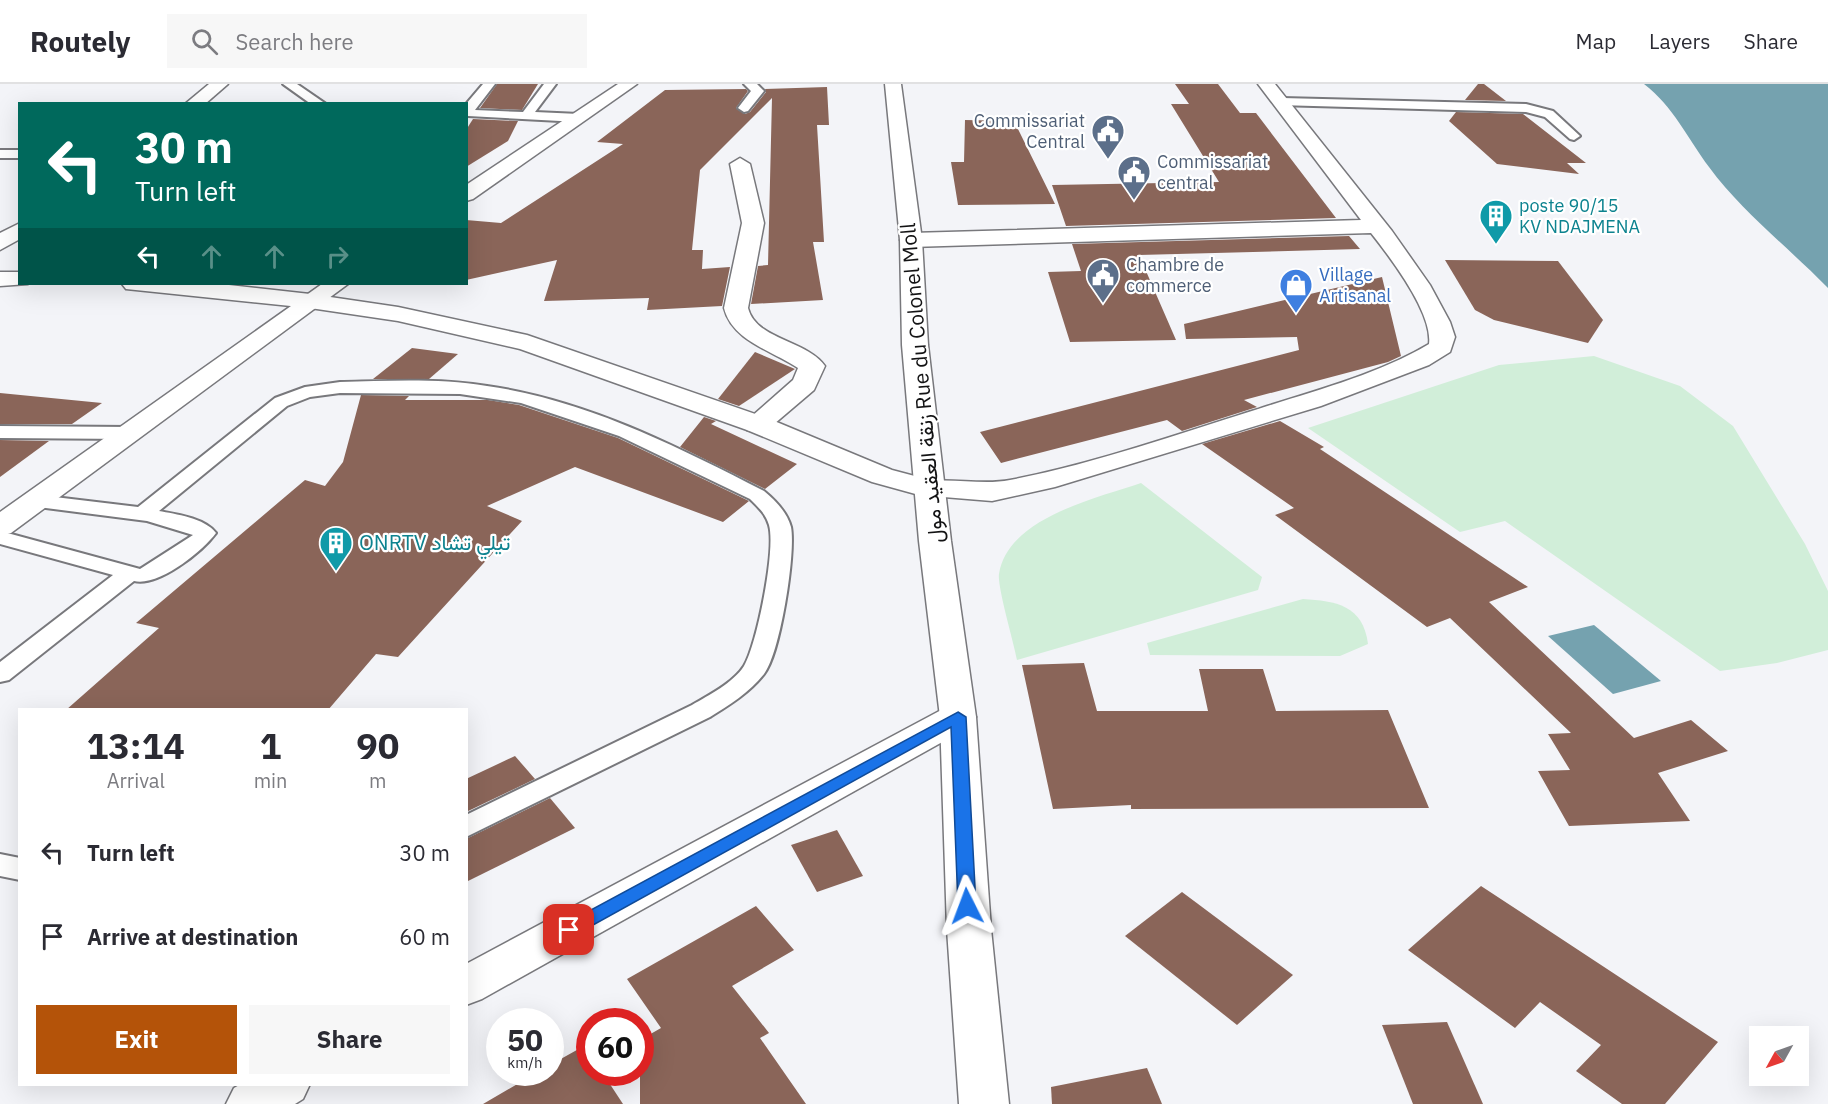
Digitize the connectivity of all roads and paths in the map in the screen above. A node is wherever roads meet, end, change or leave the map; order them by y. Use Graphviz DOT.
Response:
graph roads {
  1 [pos="220,84"];
  2 [pos="289,84"];
  3 [pos="489,84"];
  4 [pos="550,84"];
  5 [pos="629,84"];
  6 [pos="750,84"];
  7 [pos="892,84"];
  8 [pos="1266,84"];
  9 [pos="196,102"];
  10 [pos="317,102"];
  11 [pos="1282,102"];
  12 [pos="744,108"];
  13 [pos="526,116"];
  14 [pos="579,118"];
  15 [pos="1574,136"];
  16 [pos="0,154"];
  17 [pos="18,154"];
  18 [pos="740,164"];
  19 [pos="468,194"];
  20 [pos="1377,226"];
  21 [pos="18,230"];
  22 [pos="912,240"];
  23 [pos="0,243"];
  24 [pos="0,279"];
  25 [pos="18,279"];
  26 [pos="172,285"];
  27 [pos="334,285"];
  28 [pos="310,301"];
  29 [pos="757,424"];
  30 [pos="0,432"];
  31 [pos="130,434"];
  32 [pos="930,489"];
  33 [pos="38,501"];
  34 [pos="142,514"];
  35 [pos="0,526"];
  36 [pos="0,537"];
  37 [pos="129,574"];
  38 [pos="0,674"];
  39 [pos="958,717"];
  40 [pos="468,826"];
  41 [pos="0,865"];
  42 [pos="18,869"];
  43 [pos="468,985"];
  44 [pos="282,1086"];
  45 [pos="251,1104"];
  46 [pos="984,1104"];
  1 -- 9 [label="street"];
  2 -- 10 [label="lane"];
  3 -- 13 [label="lane"];
  4 -- 13 [label="lane"];
  5 -- 14 [label="street"];
  6 -- 12 [label="lane"];
  7 -- 22 [label="street, زنقة العقيد مول Rue du Colonel Moll"];
  8 -- 11 [label="street"];
  11 -- 15 [label="lane"];
  11 -- 20 [label="street"];
  13 -- 14 [label="lane"];
  14 -- 19 [label="street"];
  16 -- 17 [label="lane"];
  18 -- 29 [label="street"];
  20 -- 22 [label="street"];
  20 -- 32 [label="street"];
  21 -- 23 [label="street"];
  22 -- 32 [label="street, زنقة العقيد مول Rue du Colonel Moll"];
  24 -- 25 [label="street"];
  26 -- 28 [label="street"];
  27 -- 28 [label="street"];
  28 -- 29 [label="street"];
  28 -- 31 [label="street"];
  29 -- 32 [label="street"];
  30 -- 31 [label="lane"];
  31 -- 33 [label="street"];
  32 -- 39 [label="street, زنقة العقيد مول Rue du Colonel Moll"];
  33 -- 34 [label="lane"];
  33 -- 35 [label="street"];
  34 -- 37 [label="lane"];
  34 -- 40 [label="lane"];
  36 -- 37 [label="lane"];
  37 -- 38 [label="lane"];
  39 -- 43 [label="street"];
  39 -- 46 [label="street, زنقة العقيد مول Rue du Colonel Moll"];
  41 -- 42 [label="lane"];
  44 -- 45 [label="street"];
}
